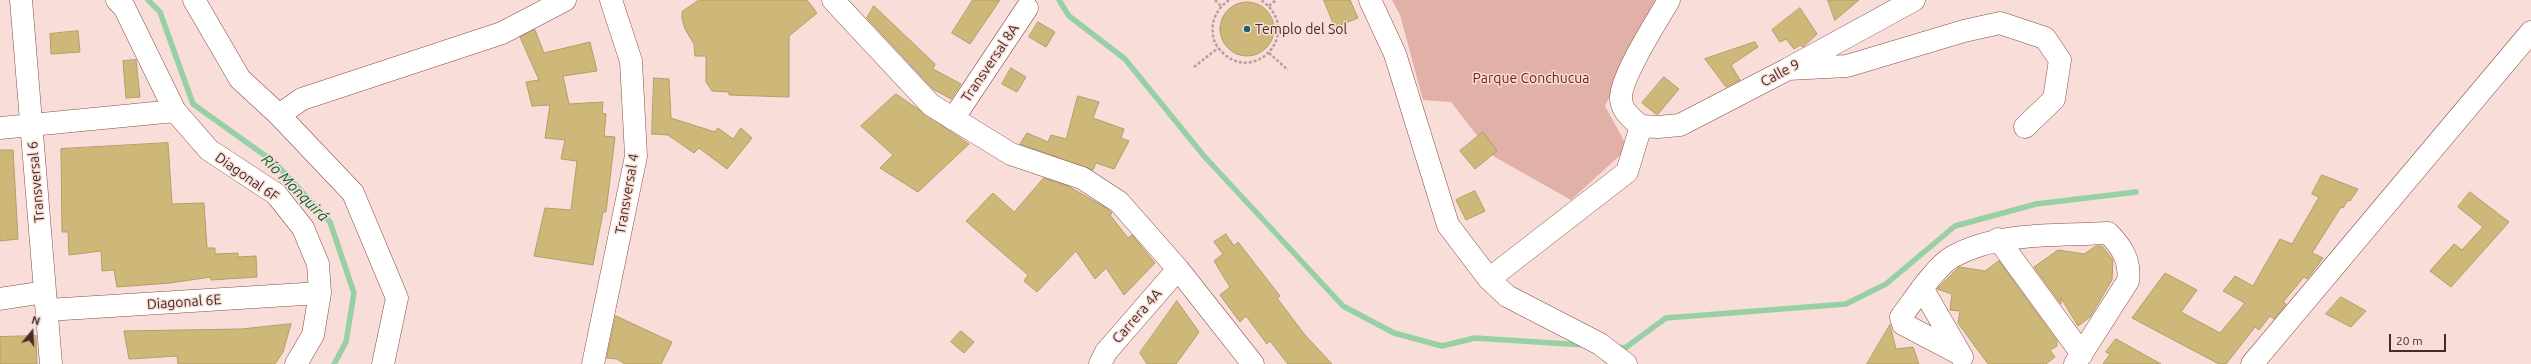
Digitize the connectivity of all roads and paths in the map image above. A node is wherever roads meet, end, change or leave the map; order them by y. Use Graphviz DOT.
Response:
graph roads {
  1 [pos="21,0"];
  2 [pos="117,0"];
  3 [pos="194,0"];
  4 [pos="565,0"];
  5 [pos="611,0"];
  6 [pos="833,0"];
  7 [pos="1215,0"];
  8 [pos="1230,0"];
  9 [pos="1261,0"];
  10 [pos="1276,0"];
  11 [pos="1370,0"];
  12 [pos="1669,0"];
  13 [pos="1914,0"];
  14 [pos="1221,6"];
  15 [pos="1269,6"];
  16 [pos="1027,8"];
  17 [pos="2531,32"];
  18 [pos="1218,48"];
  19 [pos="1269,53"];
  20 [pos="1194,67"];
  21 [pos="1288,70"];
  22 [pos="1788,70"];
  23 [pos="175,112"];
  24 [pos="279,115"];
  25 [pos="953,119"];
  26 [pos="31,125"];
  27 [pos="1641,126"];
  28 [pos="2026,127"];
  29 [pos="0,128"];
  30 [pos="1998,239"];
  31 [pos="1178,269"];
  32 [pos="1489,280"];
  33 [pos="1922,288"];
  34 [pos="320,293"];
  35 [pos="0,299"];
  36 [pos="46,301"];
  37 [pos="1964,359"];
  38 [pos="2079,359"];
  39 [pos="1624,362"];
  40 [pos="51,364"];
  41 [pos="296,364"];
  42 [pos="383,364"];
  43 [pos="593,364"];
  44 [pos="1100,364"];
  45 [pos="1253,364"];
  46 [pos="2252,364"];
  1 -- 26 [label="street, Transversal 6"];
  2 -- 23 [label="street, Diagonal 6F"];
  3 -- 24 [label="street"];
  4 -- 24 [label="street"];
  5 -- 43 [label="street, Transversal 4"];
  6 -- 25 [label="street"];
  7 -- 14 [label="path"];
  8 -- 14 [label="path"];
  9 -- 15 [label="path"];
  10 -- 15 [label="path"];
  11 -- 32 [label="street"];
  12 -- 27 [label="street"];
  13 -- 22 [label="street, Calle 9"];
  14 -- 18 [label="path"];
  15 -- 19 [label="path"];
  16 -- 25 [label="street, Transversal 8A"];
  17 -- 46 [label="street"];
  18 -- 19 [label="path"];
  18 -- 20 [label="path"];
  19 -- 21 [label="path"];
  22 -- 27 [label="street, Calle 9"];
  22 -- 28 [label="street"];
  23 -- 26 [label="street"];
  23 -- 34 [label="street, Diagonal 6F"];
  24 -- 42 [label="street"];
  25 -- 31 [label="street"];
  26 -- 29 [label="street"];
  26 -- 36 [label="street, Transversal 6"];
  27 -- 32 [label="street"];
  30 -- 33 [label="street"];
  30 -- 38 [label="street"];
  30 -- 38 [label="street"];
  31 -- 44 [label="street, Carrera 4A"];
  31 -- 45 [label="street"];
  32 -- 39 [label="street"];
  33 -- 37 [label="street"];
  33 -- 37 [label="street"];
  34 -- 36 [label="street, Diagonal 6E"];
  34 -- 41 [label="street, Diagonal 6F"];
  35 -- 36 [label="street, Diagonal 6E"];
  36 -- 40 [label="street, Transversal 6"];
}
